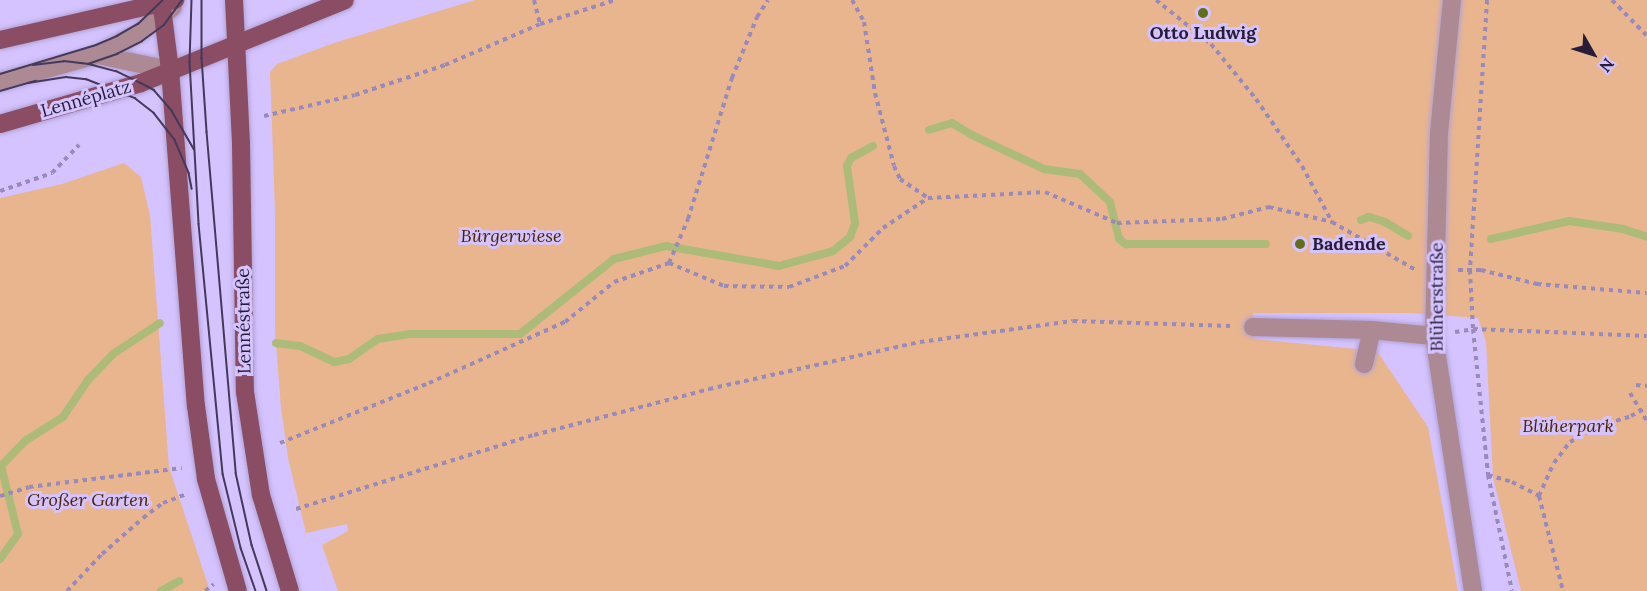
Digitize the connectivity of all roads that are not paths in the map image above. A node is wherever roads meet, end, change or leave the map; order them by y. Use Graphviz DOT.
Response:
graph roads {
  1 [pos="181,0"];
  2 [pos="234,0"];
  3 [pos="345,0"];
  4 [pos="1452,0"];
  5 [pos="165,4"];
  6 [pos="0,40"];
  7 [pos="236,45"];
  8 [pos="97,55"];
  9 [pos="170,70"];
  10 [pos="0,82"];
  11 [pos="0,124"];
  12 [pos="1253,327"];
  13 [pos="1372,330"];
  14 [pos="1434,336"];
  15 [pos="1364,364"];
  16 [pos="238,591"];
  17 [pos="290,591"];
  18 [pos="1473,591"];
  1 -- 5 [label="street"];
  2 -- 7 [label="main road"];
  3 -- 7 [label="main road, Lennéplatz"];
  4 -- 14 [label="street, Blüherstraße"];
  5 -- 6 [label="main road"];
  5 -- 8 [label="street"];
  5 -- 9 [label="main road"];
  7 -- 9 [label="main road, Lennéplatz"];
  7 -- 17 [label="main road, Lennéstraße"];
  8 -- 9 [label="street"];
  8 -- 10 [label="street"];
  9 -- 11 [label="main road, Lennéplatz"];
  9 -- 16 [label="main road"];
  12 -- 13 [label="street"];
  13 -- 14 [label="street"];
  13 -- 15 [label="street"];
  14 -- 18 [label="street, Blüherstraße"];
}
